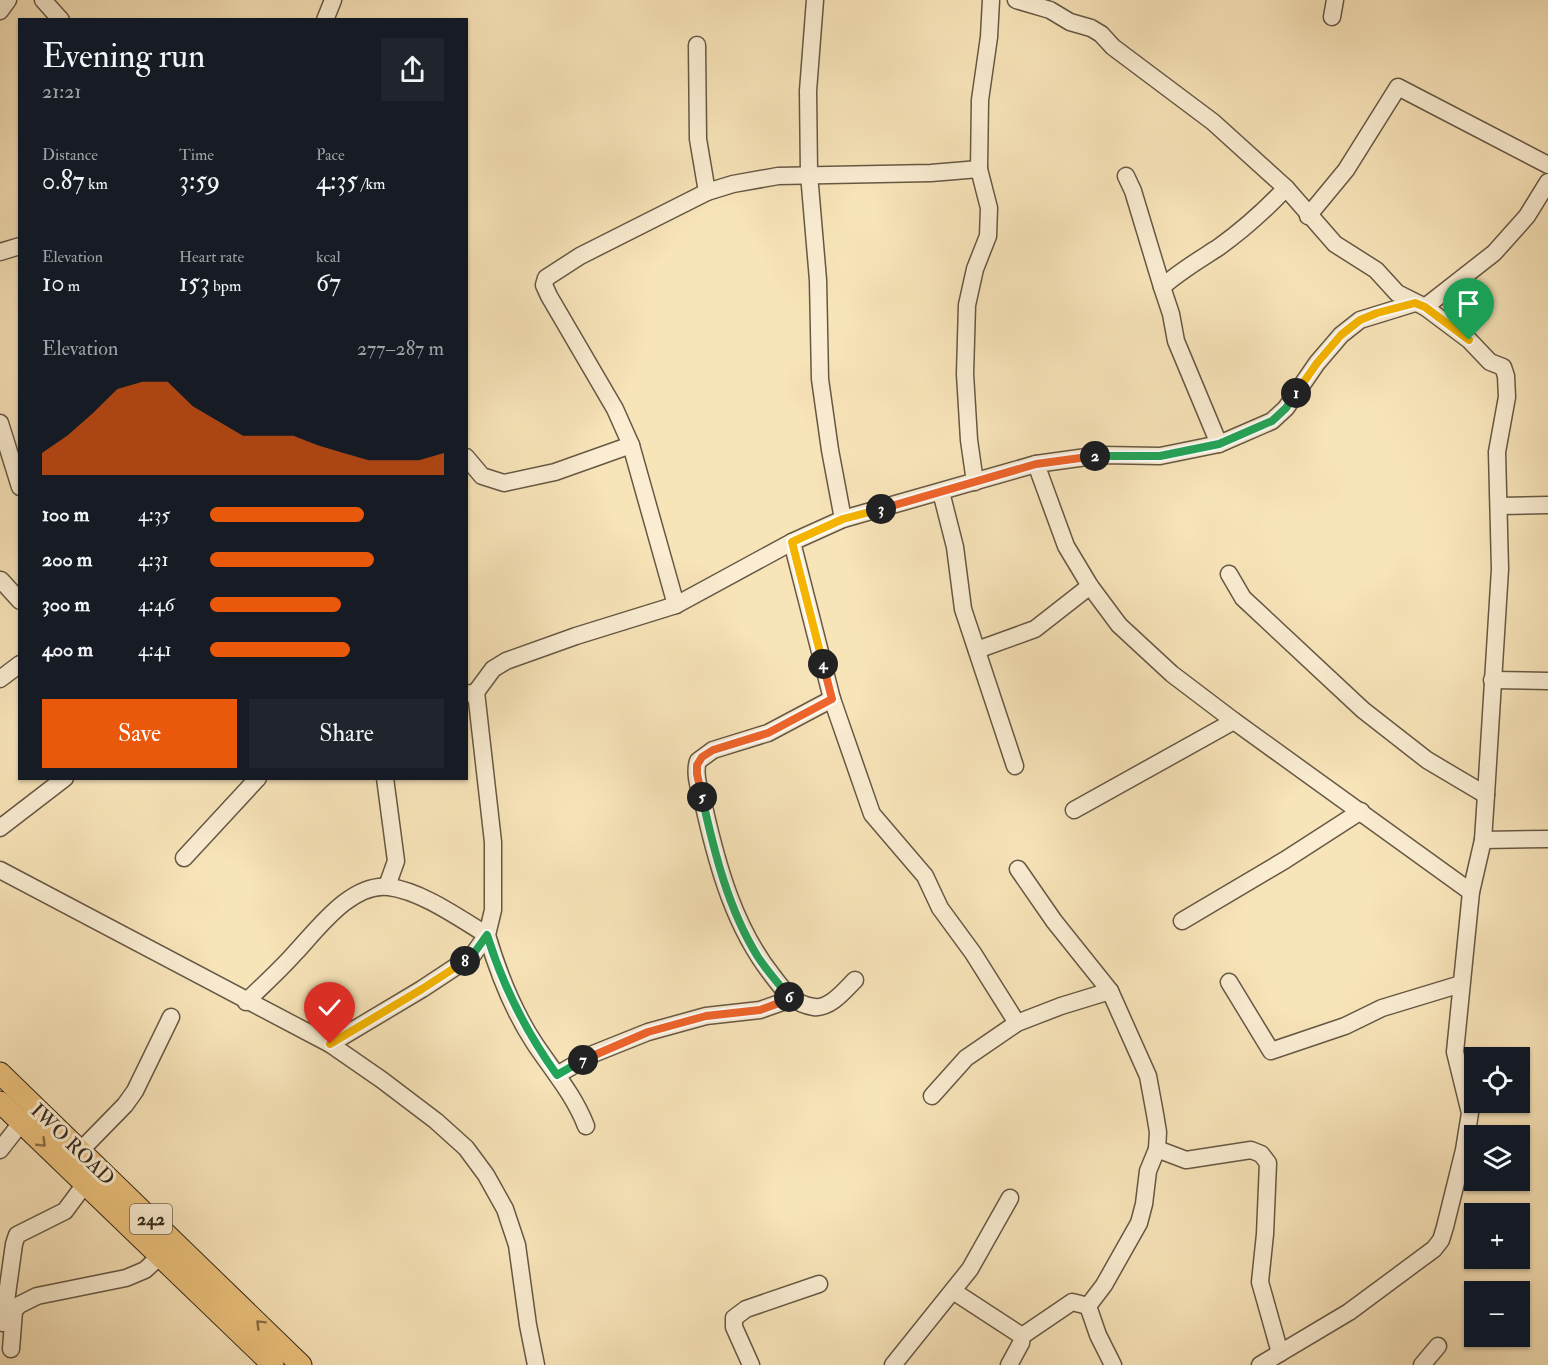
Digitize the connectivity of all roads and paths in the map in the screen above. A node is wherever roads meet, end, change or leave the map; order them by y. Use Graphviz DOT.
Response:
graph roads {
  1 [pos="8,0"];
  2 [pos="43,0"];
  3 [pos="333,0"];
  4 [pos="991,0"];
  5 [pos="1016,0"];
  6 [pos="1335,0"];
  7 [pos="818,1"];
  8 [pos="0,11"];
  9 [pos="1332,17"];
  10 [pos="60,18"];
  11 [pos="326,18"];
  12 [pos="697,45"];
  13 [pos="1548,165"];
  14 [pos="979,169"];
  15 [pos="809,174"];
  16 [pos="1126,176"];
  17 [pos="1548,182"];
  18 [pos="1286,188"];
  19 [pos="707,192"];
  20 [pos="1308,216"];
  21 [pos="18,247"];
  22 [pos="0,252"];
  23 [pos="1162,287"];
  24 [pos="1420,305"];
  25 [pos="0,423"];
  26 [pos="1219,444"];
  27 [pos="631,445"];
  28 [pos="468,459"];
  29 [pos="1036,464"];
  30 [pos="18,481"];
  31 [pos="975,483"];
  32 [pos="941,492"];
  33 [pos="1548,505"];
  34 [pos="1500,506"];
  35 [pos="843,519"];
  36 [pos="792,542"];
  37 [pos="1229,574"];
  38 [pos="1,580"];
  39 [pos="1090,586"];
  40 [pos="18,599"];
  41 [pos="676,605"];
  42 [pos="977,650"];
  43 [pos="18,665"];
  44 [pos="1,675"];
  45 [pos="1492,680"];
  46 [pos="1548,681"];
  47 [pos="471,693"];
  48 [pos="832,699"];
  49 [pos="1234,722"];
  50 [pos="1015,766"];
  51 [pos="62,780"];
  52 [pos="256,780"];
  53 [pos="385,780"];
  54 [pos="1486,795"];
  55 [pos="1074,810"];
  56 [pos="1361,811"];
  57 [pos="0,828"];
  58 [pos="1548,839"];
  59 [pos="1483,840"];
  60 [pos="184,858"];
  61 [pos="1018,868"];
  62 [pos="0,870"];
  63 [pos="387,886"];
  64 [pos="1471,892"];
  65 [pos="1182,921"];
  66 [pos="487,935"];
  67 [pos="855,980"];
  68 [pos="1229,982"];
  69 [pos="1461,984"];
  70 [pos="1110,991"];
  71 [pos="790,999"];
  72 [pos="246,1002"];
  73 [pos="171,1017"];
  74 [pos="1017,1023"];
  75 [pos="330,1044"];
  76 [pos="0,1073"];
  77 [pos="557,1075"];
  78 [pos="932,1096"];
  79 [pos="0,1102"];
  80 [pos="21,1123"];
  81 [pos="586,1126"];
  82 [pos="1157,1149"];
  83 [pos="0,1150"];
  84 [pos="80,1151"];
  85 [pos="85,1184"];
  86 [pos="1010,1198"];
  87 [pos="160,1257"];
  88 [pos="213,1278"];
  89 [pos="819,1284"];
  90 [pos="953,1291"];
  91 [pos="198,1294"];
  92 [pos="1088,1306"];
  93 [pos="2,1328"];
  94 [pos="1022,1336"];
  95 [pos="1438,1346"];
  96 [pos="11,1349"];
  97 [pos="1280,1353"];
  98 [pos="273,1365"];
  99 [pos="302,1365"];
  100 [pos="536,1365"];
  101 [pos="751,1365"];
  102 [pos="893,1365"];
  103 [pos="1009,1365"];
  104 [pos="1113,1365"];
  105 [pos="1260,1365"];
  106 [pos="1422,1365"];
  1 -- 8 [label="street"];
  2 -- 10 [label="street"];
  3 -- 11 [label="street"];
  4 -- 14 [label="street"];
  5 -- 18 [label="street"];
  6 -- 9 [label="street"];
  7 -- 15 [label="street"];
  12 -- 19 [label="street"];
  13 -- 20 [label="street"];
  14 -- 15 [label="street"];
  14 -- 31 [label="street"];
  15 -- 19 [label="street"];
  15 -- 35 [label="street"];
  16 -- 23 [label="street"];
  17 -- 24 [label="street"];
  18 -- 20 [label="street"];
  18 -- 23 [label="street"];
  19 -- 27 [label="street"];
  20 -- 24 [label="street"];
  21 -- 22 [label="street"];
  23 -- 26 [label="street"];
  24 -- 26 [label="street"];
  24 -- 34 [label="street"];
  25 -- 30 [label="street"];
  26 -- 29 [label="street"];
  27 -- 28 [label="street"];
  27 -- 41 [label="street"];
  29 -- 31 [label="street"];
  29 -- 39 [label="street"];
  31 -- 32 [label="street"];
  32 -- 35 [label="street"];
  32 -- 42 [label="street"];
  33 -- 34 [label="street"];
  34 -- 45 [label="street"];
  35 -- 36 [label="street"];
  36 -- 41 [label="street"];
  36 -- 48 [label="street"];
  37 -- 54 [label="street"];
  38 -- 40 [label="street"];
  39 -- 42 [label="street"];
  39 -- 49 [label="street"];
  41 -- 47 [label="street"];
  42 -- 50 [label="street"];
  43 -- 44 [label="street"];
  45 -- 46 [label="street"];
  45 -- 54 [label="street"];
  47 -- 66 [label="street"];
  48 -- 71 [label="street"];
  48 -- 74 [label="street"];
  49 -- 55 [label="street"];
  49 -- 56 [label="street"];
  51 -- 57 [label="street"];
  52 -- 60 [label="street"];
  53 -- 63 [label="street"];
  54 -- 59 [label="street"];
  56 -- 64 [label="street"];
  56 -- 65 [label="street"];
  58 -- 59 [label="street"];
  59 -- 64 [label="street"];
  61 -- 70 [label="street"];
  62 -- 72 [label="street"];
  63 -- 66 [label="street"];
  63 -- 72 [label="street"];
  64 -- 69 [label="street"];
  66 -- 75 [label="street"];
  66 -- 77 [label="street"];
  67 -- 71 [label="street"];
  68 -- 69 [label="street"];
  69 -- 97 [label="street"];
  70 -- 74 [label="street"];
  70 -- 82 [label="street"];
  71 -- 77 [label="street"];
  72 -- 75 [label="street"];
  73 -- 84 [label="street"];
  74 -- 78 [label="street"];
  75 -- 100 [label="street"];
  76 -- 84 [label="main road, IWO ROAD / 242"];
  77 -- 81 [label="street"];
  79 -- 80 [label="main road, IWO ROAD"];
  80 -- 83 [label="street"];
  80 -- 85 [label="main road, IWO ROAD, one-way"];
  82 -- 92 [label="street"];
  82 -- 97 [label="street"];
  84 -- 88 [label="main road, IWO ROAD / 242"];
  85 -- 87 [label="main road, IWO ROAD"];
  85 -- 93 [label="street"];
  86 -- 90 [label="street"];
  87 -- 91 [label="main road, IWO ROAD"];
  87 -- 96 [label="street"];
  88 -- 91 [label="main road"];
  99 -- 88 [label="main road, IWO ROAD / 242, one-way"];
  89 -- 101 [label="street"];
  90 -- 94 [label="street"];
  90 -- 102 [label="street"];
  91 -- 98 [label="main road, IWO ROAD"];
  92 -- 94 [label="street"];
  92 -- 104 [label="street"];
  94 -- 103 [label="street"];
  95 -- 106 [label="street"];
  97 -- 105 [label="street"];
}
